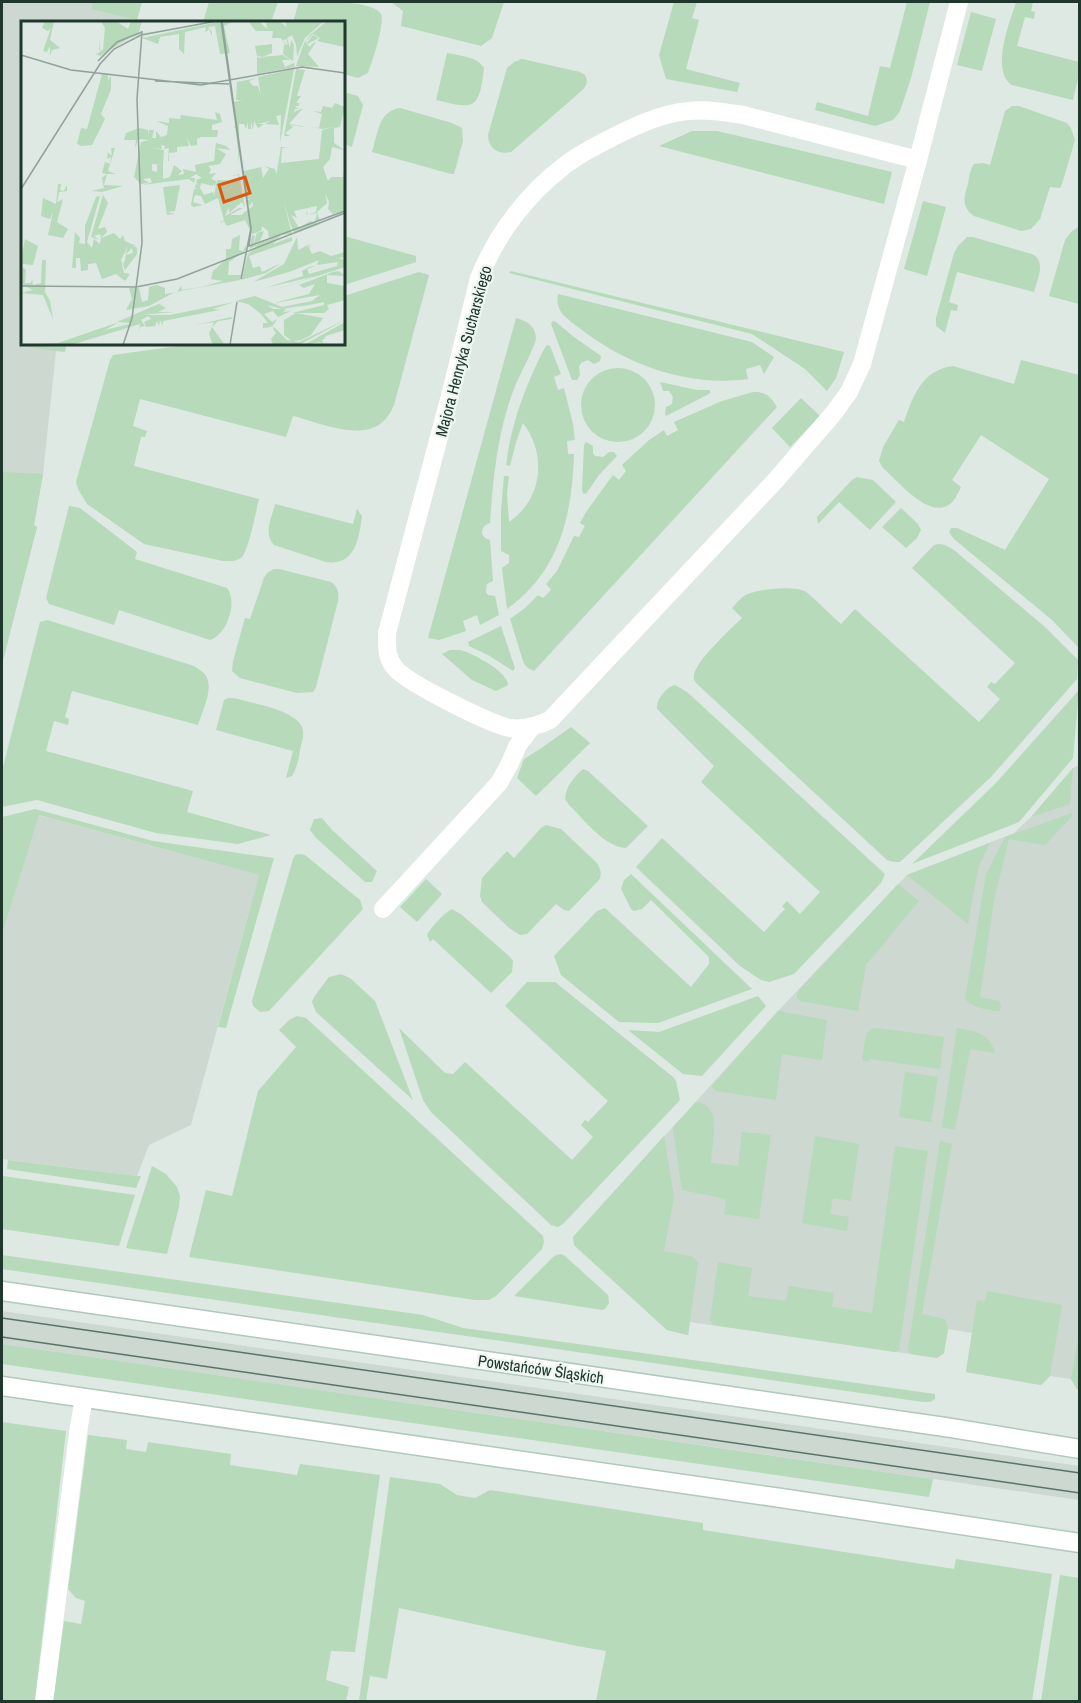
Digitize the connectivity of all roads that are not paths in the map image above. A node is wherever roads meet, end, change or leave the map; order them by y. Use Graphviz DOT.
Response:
graph roads {
  1 [pos="959,2"];
  2 [pos="918,160"];
  3 [pos="531,728"];
  4 [pos="383,909"];
  5 [pos="2,1291"];
  6 [pos="2,1386"];
  7 [pos="84,1398"];
  8 [pos="1080,1449"];
  9 [pos="1080,1543"];
  10 [pos="44,1701"];
  1 -- 2 [label="street"];
  2 -- 3 [label="street"];
  2 -- 3 [label="street, Majora Henryka Sucharskiego"];
  3 -- 4 [label="street"];
  5 -- 8 [label="street, Powstańców Śląskich"];
  6 -- 7 [label="street"];
  7 -- 9 [label="street"];
  7 -- 10 [label="street"];
}
